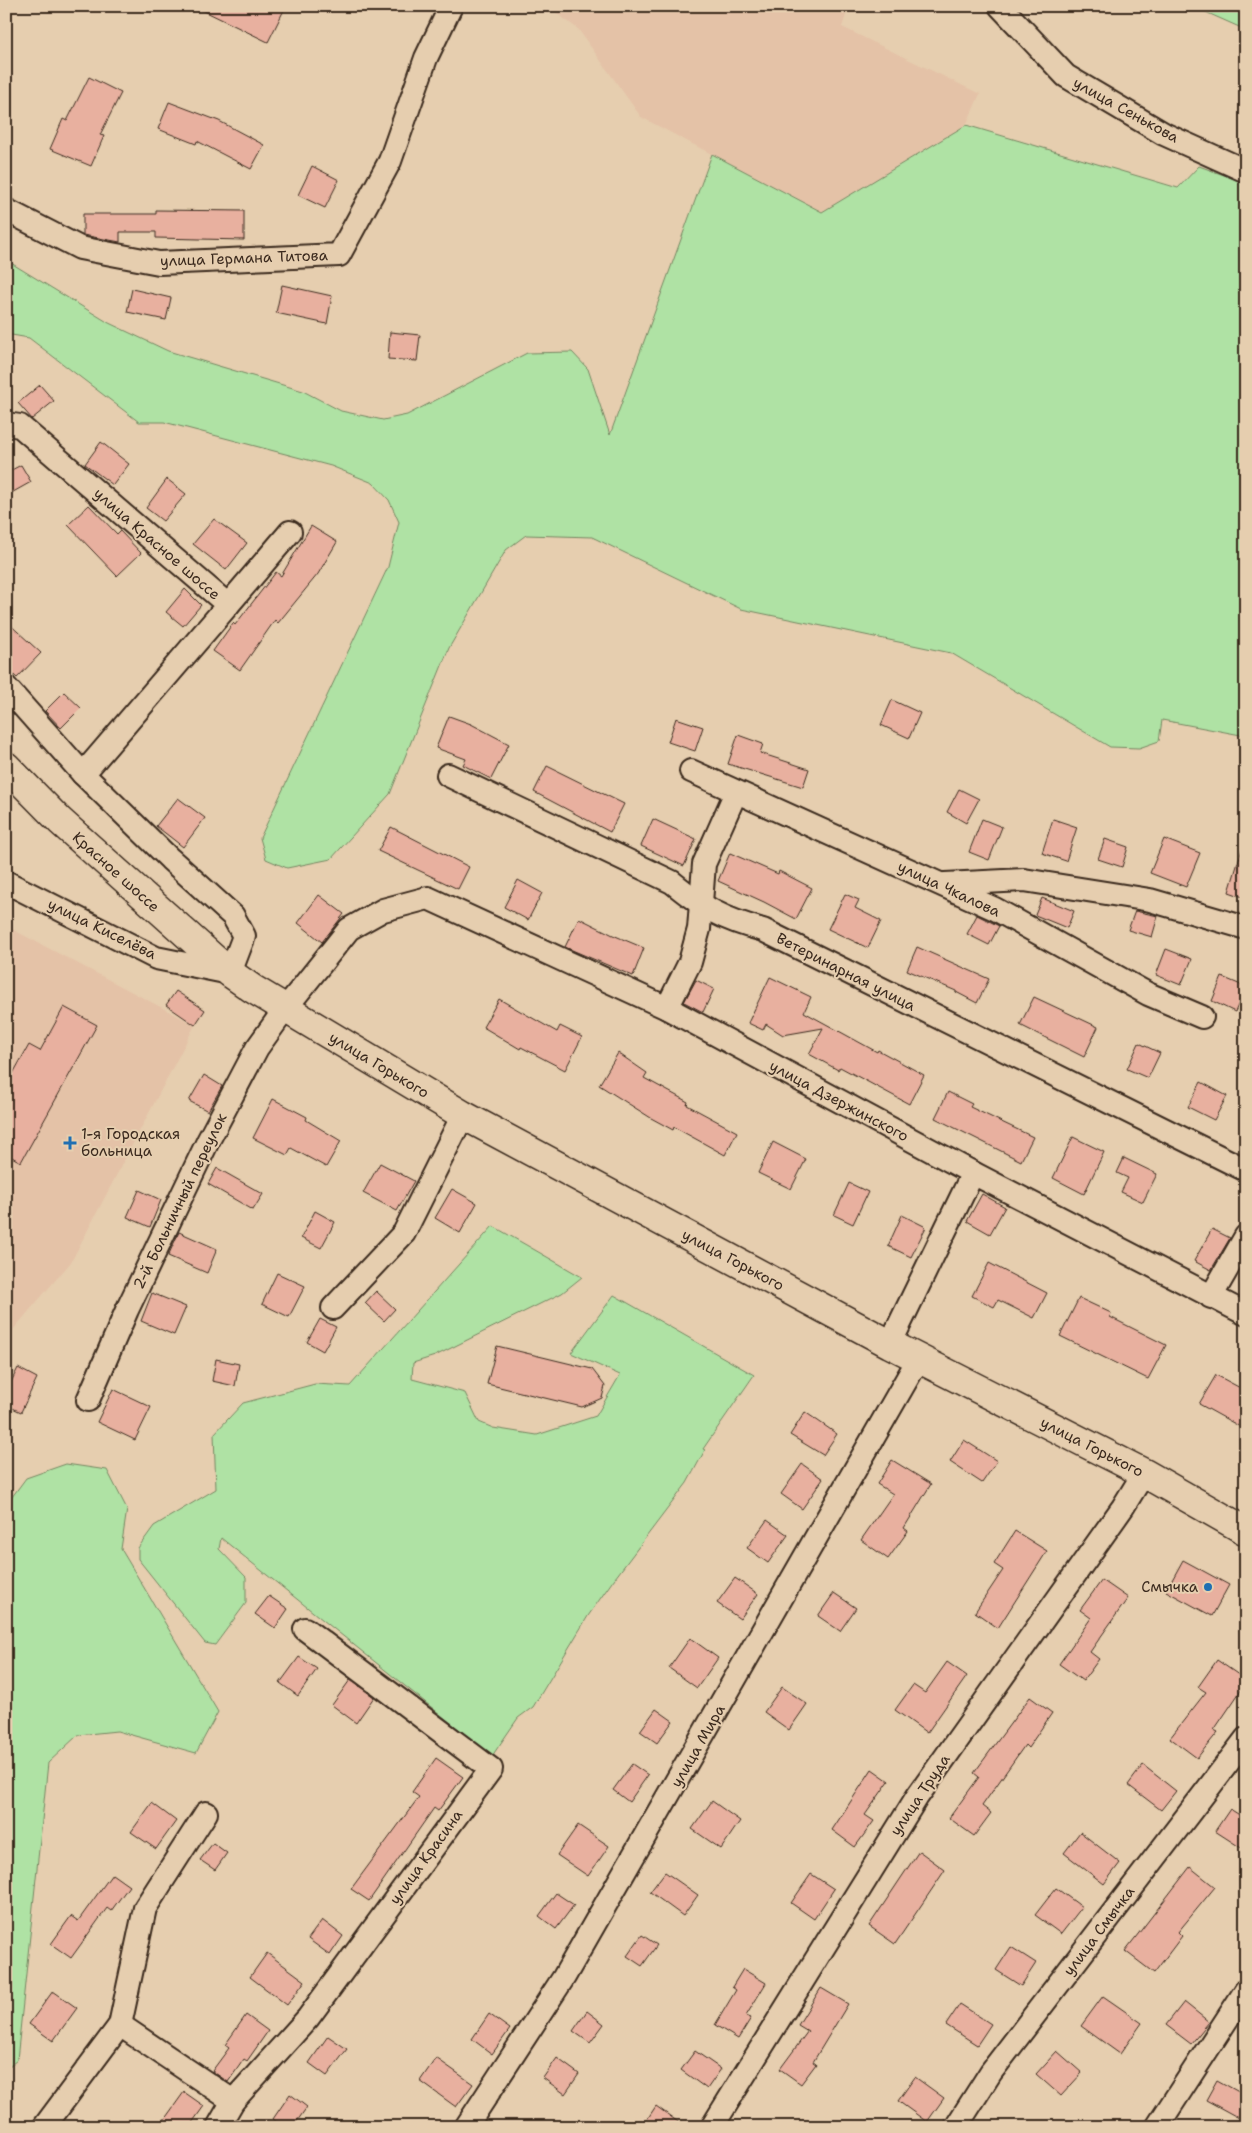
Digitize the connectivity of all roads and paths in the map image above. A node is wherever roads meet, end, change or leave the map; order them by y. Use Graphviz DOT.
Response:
graph roads {
  1 [pos="451,6"];
  2 [pos="1000,6"];
  3 [pos="1246,171"];
  4 [pos="6,210"];
  5 [pos="6,424"];
  6 [pos="290,532"];
  7 [pos="228,605"];
  8 [pos="6,687"];
  9 [pos="6,766"];
  10 [pos="691,771"];
  11 [pos="83,774"];
  12 [pos="448,775"];
  13 [pos="736,792"];
  14 [pos="6,882"];
  15 [pos="941,885"];
  16 [pos="428,898"];
  17 [pos="700,906"];
  18 [pos="1246,928"];
  19 [pos="230,973"];
  20 [pos="667,1008"];
  21 [pos="285,1009"];
  22 [pos="1202,1017"];
  23 [pos="463,1115"];
  24 [pos="1246,1170"];
  25 [pos="973,1172"];
  26 [pos="1246,1236"];
  27 [pos="1211,1297"];
  28 [pos="333,1308"];
  29 [pos="1246,1314"];
  30 [pos="890,1344"];
  31 [pos="919,1358"];
  32 [pos="88,1400"];
  33 [pos="1144,1473"];
  34 [pos="1246,1531"];
  35 [pos="305,1629"];
  36 [pos="1246,1738"];
  37 [pos="206,1813"];
  38 [pos="1246,1990"];
  39 [pos="120,2025"];
  40 [pos="233,2101"];
  41 [pos="44,2127"];
  42 [pos="218,2127"];
  43 [pos="466,2127"];
  44 [pos="712,2127"];
  45 [pos="956,2127"];
  46 [pos="1157,2127"];
  1 -- 4 [label="street, улица Германа Титова"];
  2 -- 3 [label="street, улица Сенькова"];
  5 -- 7 [label="street, улица Красное шоссе"];
  6 -- 7 [label="street"];
  7 -- 11 [label="street, улица Красное шоссе"];
  8 -- 11 [label="street"];
  9 -- 19 [label="main road, Красное шоссе"];
  10 -- 13 [label="street, улица Чкалова"];
  11 -- 19 [label="street"];
  12 -- 17 [label="street, Ветеринарная улица"];
  13 -- 15 [label="street, улица Чкалова"];
  13 -- 17 [label="street"];
  14 -- 19 [label="street, улица Киселёва"];
  15 -- 18 [label="street"];
  15 -- 22 [label="street, улица Чкалова"];
  16 -- 20 [label="street, улица Дзержинского"];
  16 -- 21 [label="street, 2-й Больничный переулок"];
  17 -- 20 [label="street"];
  17 -- 24 [label="street, Ветеринарная улица"];
  19 -- 21 [label="main road, улица Горького"];
  20 -- 25 [label="street, улица Дзержинского"];
  21 -- 23 [label="main road, улица Горького"];
  21 -- 32 [label="street, 2-й Больничный переулок"];
  23 -- 28 [label="street"];
  23 -- 30 [label="main road, улица Горького"];
  25 -- 27 [label="street, улица Дзержинского"];
  25 -- 30 [label="street"];
  26 -- 27 [label="street"];
  27 -- 29 [label="street, улица Дзержинского"];
  30 -- 31 [label="main road, улица Горького"];
  31 -- 33 [label="main road, улица Горького"];
  31 -- 43 [label="street, улица Мира"];
  33 -- 34 [label="main road, улица Горького"];
  33 -- 44 [label="street, улица Труда"];
  35 -- 40 [label="street, улица Красина"];
  36 -- 45 [label="street, улица Смычка"];
  37 -- 39 [label="street"];
  38 -- 46 [label="street"];
  39 -- 40 [label="street"];
  39 -- 41 [label="street"];
  40 -- 42 [label="street, улица Красина"];
}
